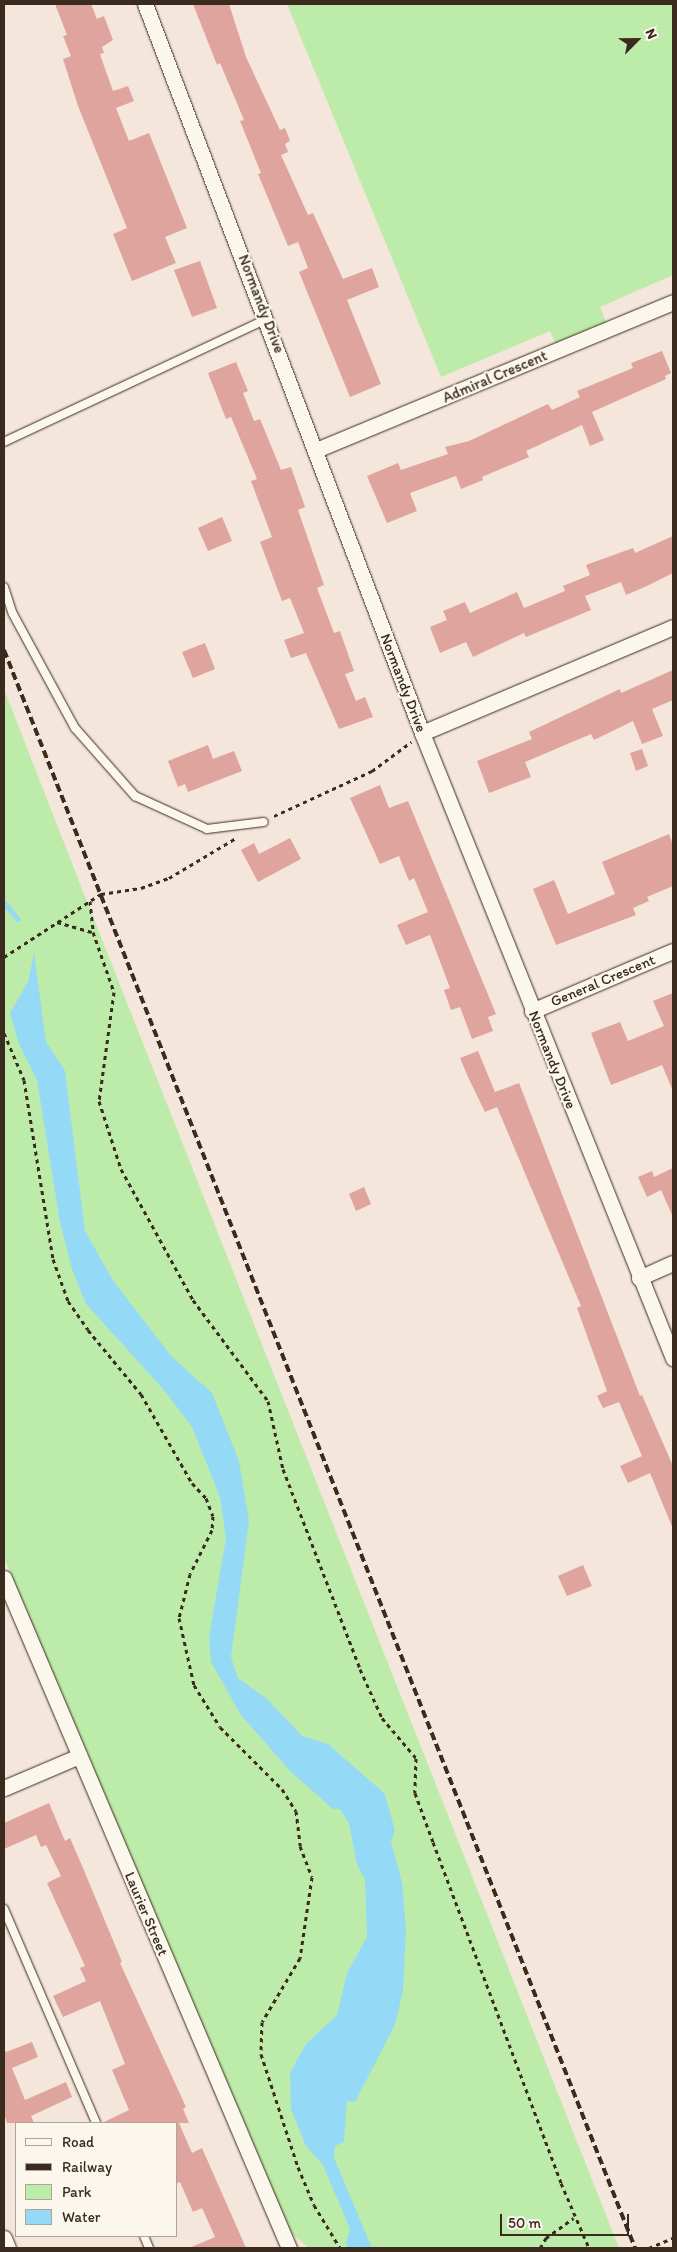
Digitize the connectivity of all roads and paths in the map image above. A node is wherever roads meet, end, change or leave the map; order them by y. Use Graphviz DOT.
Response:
graph roads {
  1 [pos="145,4"];
  2 [pos="673,302"];
  3 [pos="267,319"];
  4 [pos="4,442"];
  5 [pos="316,450"];
  6 [pos="4,587"];
  7 [pos="673,627"];
  8 [pos="422,733"];
  9 [pos="264,822"];
  10 [pos="238,837"];
  11 [pos="90,901"];
  12 [pos="56,922"];
  13 [pos="93,932"];
  14 [pos="673,951"];
  15 [pos="4,956"];
  16 [pos="532,1011"];
  17 [pos="4,1033"];
  18 [pos="673,1263"];
  19 [pos="639,1278"];
  20 [pos="673,1358"];
  21 [pos="4,1578"];
  22 [pos="79,1756"];
  23 [pos="4,1788"];
  24 [pos="4,1909"];
  25 [pos="96,2122"];
  26 [pos="574,2218"];
  27 [pos="4,2238"];
  28 [pos="673,2238"];
  29 [pos="8,2248"];
  30 [pos="289,2248"];
  31 [pos="340,2248"];
  32 [pos="540,2248"];
  33 [pos="589,2248"];
  34 [pos="649,2248"];
  1 -- 3 [label="street, Normandy Drive"];
  2 -- 5 [label="street, Admiral Crescent"];
  3 -- 4 [label="lane"];
  3 -- 5 [label="street, Normandy Drive"];
  5 -- 8 [label="street, Normandy Drive"];
  6 -- 9 [label="lane"];
  7 -- 8 [label="street"];
  8 -- 9 [label="path"];
  8 -- 16 [label="street, Normandy Drive"];
  10 -- 11 [label="path"];
  11 -- 12 [label="path"];
  11 -- 13 [label="path"];
  12 -- 13 [label="path"];
  12 -- 15 [label="path"];
  13 -- 26 [label="path"];
  14 -- 16 [label="street, General Crescent"];
  16 -- 19 [label="street, Normandy Drive"];
  17 -- 31 [label="path"];
  18 -- 19 [label="street"];
  19 -- 20 [label="street, Normandy Drive"];
  21 -- 22 [label="street, Laurier Street"];
  22 -- 23 [label="street"];
  22 -- 30 [label="street, Laurier Street"];
  24 -- 25 [label="lane"];
  26 -- 32 [label="path"];
  26 -- 33 [label="path"];
  27 -- 29 [label="street"];
  28 -- 34 [label="path"];
}
